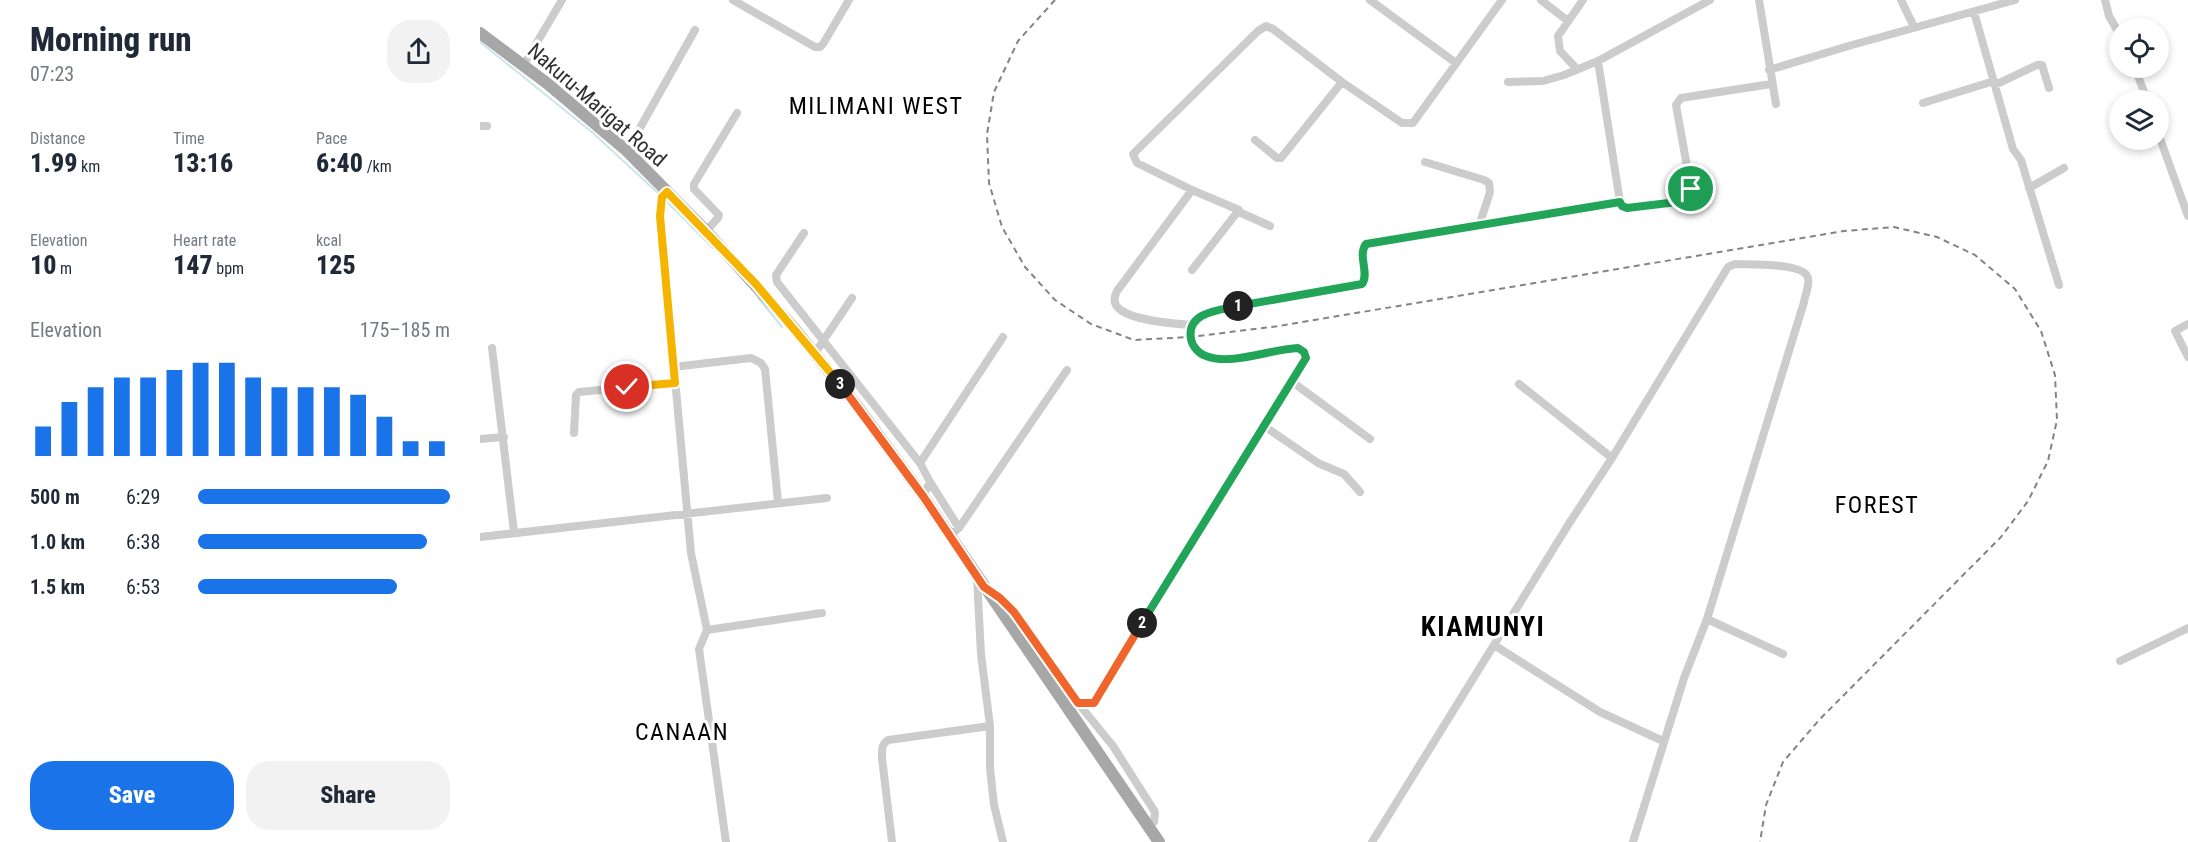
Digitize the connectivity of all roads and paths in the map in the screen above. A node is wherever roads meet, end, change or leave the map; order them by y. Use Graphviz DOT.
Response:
graph roads {
  1 [pos="562,0"];
  2 [pos="733,0"];
  3 [pos="849,0"];
  4 [pos="1370,0"];
  5 [pos="1502,0"];
  6 [pos="1541,0"];
  7 [pos="1583,0"];
  8 [pos="1710,0"];
  9 [pos="1760,0"];
  10 [pos="1901,0"];
  11 [pos="2015,0"];
  12 [pos="2105,0"];
  13 [pos="1974,12"];
  14 [pos="2110,18"];
  15 [pos="1568,21"];
  16 [pos="1914,27"];
  17 [pos="695,30"];
  18 [pos="480,33"];
  19 [pos="1598,61"];
  20 [pos="1456,63"];
  21 [pos="523,66"];
  22 [pos="1576,68"];
  23 [pos="1769,70"];
  24 [pos="1342,82"];
  25 [pos="1508,82"];
  26 [pos="1994,83"];
  27 [pos="1772,84"];
  28 [pos="2049,88"];
  29 [pos="1776,104"];
  30 [pos="1923,104"];
  31 [pos="736,113"];
  32 [pos="1255,140"];
  33 [pos="2164,150"];
  34 [pos="627,151"];
  35 [pos="1425,162"];
  36 [pos="2064,168"];
  37 [pos="2029,188"];
  38 [pos="1192,190"];
  39 [pos="667,192"];
  40 [pos="1620,202"];
  41 [pos="1239,212"];
  42 [pos="2188,216"];
  43 [pos="1270,226"];
  44 [pos="1479,226"];
  45 [pos="706,231"];
  46 [pos="804,233"];
  47 [pos="1192,270"];
  48 [pos="2059,285"];
  49 [pos="852,298"];
  50 [pos="2188,324"];
  51 [pos="1192,325"];
  52 [pos="1003,337"];
  53 [pos="825,341"];
  54 [pos="492,348"];
  55 [pos="815,353"];
  56 [pos="2188,357"];
  57 [pos="673,368"];
  58 [pos="1067,370"];
  59 [pos="1291,381"];
  60 [pos="675,383"];
  61 [pos="1520,384"];
  62 [pos="1264,426"];
  63 [pos="574,433"];
  64 [pos="504,437"];
  65 [pos="1370,439"];
  66 [pos="480,440"];
  67 [pos="1612,458"];
  68 [pos="920,463"];
  69 [pos="930,482"];
  70 [pos="1360,492"];
  71 [pos="923,496"];
  72 [pos="827,498"];
  73 [pos="778,502"];
  74 [pos="687,514"];
  75 [pos="954,531"];
  76 [pos="514,532"];
  77 [pos="480,537"];
  78 [pos="980,582"];
  79 [pos="822,613"];
  80 [pos="1707,620"];
  81 [pos="2188,628"];
  82 [pos="707,630"];
  83 [pos="1494,645"];
  84 [pos="1783,654"];
  85 [pos="2120,662"];
  86 [pos="1078,703"];
  87 [pos="1094,703"];
  88 [pos="1088,714"];
  89 [pos="990,726"];
  90 [pos="1663,741"];
  91 [pos="1149,826"];
  92 [pos="726,842"];
  93 [pos="892,842"];
  94 [pos="1003,842"];
  95 [pos="1159,842"];
  96 [pos="1372,842"];
  97 [pos="1633,842"];
  1 -- 21 [label="street"];
  2 -- 3 [label="street"];
  4 -- 20 [label="street"];
  5 -- 20 [label="street"];
  6 -- 15 [label="street"];
  7 -- 15 [label="street"];
  8 -- 19 [label="street"];
  9 -- 23 [label="street"];
  10 -- 16 [label="street"];
  11 -- 13 [label="street"];
  12 -- 14 [label="street"];
  13 -- 16 [label="street"];
  13 -- 26 [label="street"];
  15 -- 22 [label="street"];
  16 -- 23 [label="street"];
  17 -- 34 [label="street"];
  18 -- 21 [label="main road, Nakuru-Marigat Road"];
  19 -- 22 [label="street"];
  19 -- 40 [label="street"];
  20 -- 24 [label="street"];
  21 -- 34 [label="main road, Nakuru-Marigat Road"];
  22 -- 25 [label="street"];
  23 -- 27 [label="street"];
  24 -- 32 [label="street"];
  24 -- 38 [label="street"];
  26 -- 28 [label="street"];
  26 -- 30 [label="street"];
  26 -- 37 [label="street"];
  27 -- 29 [label="street"];
  27 -- 40 [label="street"];
  31 -- 45 [label="street"];
  33 -- 42 [label="street"];
  34 -- 39 [label="main road, Nakuru-Marigat Road"];
  35 -- 44 [label="street"];
  36 -- 37 [label="street"];
  37 -- 48 [label="street"];
  38 -- 41 [label="street"];
  38 -- 51 [label="street"];
  39 -- 45 [label="main road, Nakuru-Marigat Road"];
  39 -- 57 [label="street"];
  40 -- 44 [label="street"];
  41 -- 43 [label="street"];
  41 -- 47 [label="street"];
  44 -- 51 [label="street"];
  45 -- 55 [label="main road, Nakuru-Marigat Road"];
  46 -- 53 [label="street"];
  49 -- 53 [label="street"];
  50 -- 56 [label="street"];
  51 -- 59 [label="street"];
  52 -- 68 [label="street"];
  53 -- 55 [label="street"];
  53 -- 68 [label="street"];
  54 -- 64 [label="street"];
  55 -- 71 [label="main road, Nakuru-Marigat Road"];
  57 -- 60 [label="street"];
  57 -- 73 [label="street"];
  58 -- 75 [label="street"];
  59 -- 62 [label="street"];
  59 -- 65 [label="street"];
  60 -- 63 [label="street"];
  60 -- 74 [label="street"];
  61 -- 67 [label="street"];
  62 -- 70 [label="street"];
  62 -- 87 [label="street"];
  64 -- 66 [label="street"];
  64 -- 76 [label="street"];
  67 -- 80 [label="street"];
  67 -- 83 [label="street"];
  68 -- 69 [label="street"];
  69 -- 71 [label="street"];
  69 -- 75 [label="street"];
  71 -- 75 [label="main road, Nakuru-Marigat Road"];
  72 -- 73 [label="street"];
  73 -- 74 [label="street"];
  74 -- 76 [label="street"];
  74 -- 82 [label="street"];
  75 -- 78 [label="main road, Nakuru-Marigat Road"];
  76 -- 77 [label="street"];
  78 -- 86 [label="street"];
  78 -- 89 [label="street"];
  78 -- 91 [label="main road, Nakuru-Marigat Road"];
  79 -- 82 [label="street"];
  80 -- 84 [label="street"];
  80 -- 90 [label="street"];
  81 -- 85 [label="street"];
  82 -- 92 [label="street"];
  83 -- 90 [label="street"];
  83 -- 96 [label="street"];
  86 -- 87 [label="street"];
  86 -- 88 [label="street"];
  87 -- 88 [label="street"];
  88 -- 91 [label="street"];
  89 -- 93 [label="street"];
  89 -- 94 [label="street"];
  90 -- 97 [label="street"];
  91 -- 95 [label="main road, Nakuru-Marigat Road"];
}
